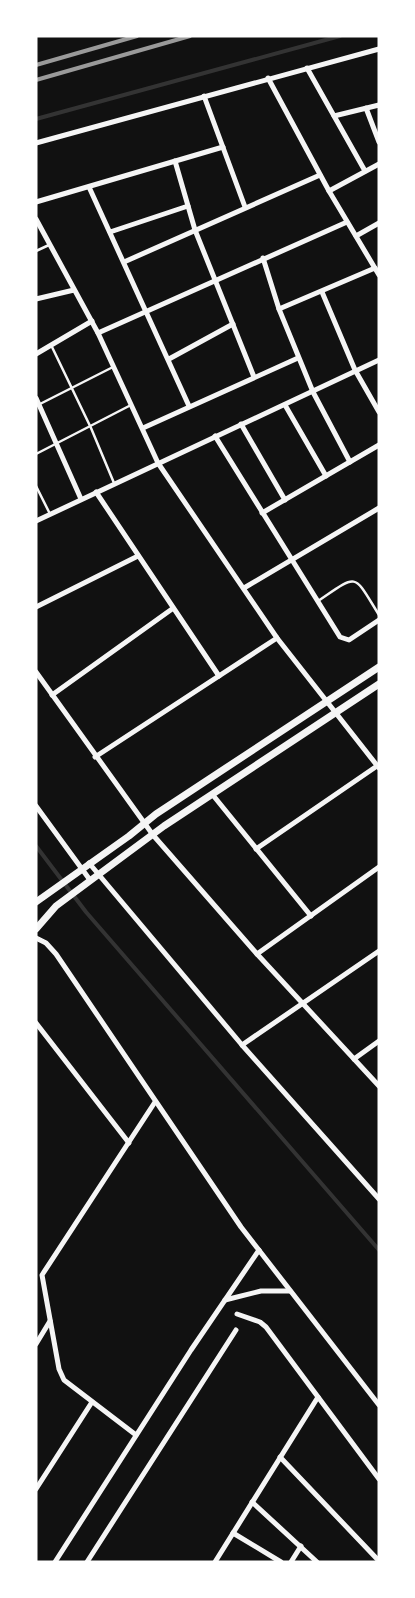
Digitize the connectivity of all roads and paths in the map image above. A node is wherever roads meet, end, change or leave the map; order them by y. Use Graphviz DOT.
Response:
graph roads {
  1 [pos="379,49"];
  2 [pos="307,68"];
  3 [pos="268,78"];
  4 [pos="204,96"];
  5 [pos="379,105"];
  6 [pos="366,108"];
  7 [pos="334,116"];
  8 [pos="379,142"];
  9 [pos="36,143"];
  10 [pos="223,147"];
  11 [pos="175,161"];
  12 [pos="379,164"];
  13 [pos="365,171"];
  14 [pos="320,175"];
  15 [pos="88,187"];
  16 [pos="329,191"];
  17 [pos="36,202"];
  18 [pos="188,206"];
  19 [pos="245,208"];
  20 [pos="36,219"];
  21 [pos="347,222"];
  22 [pos="379,223"];
  23 [pos="195,230"];
  24 [pos="110,232"];
  25 [pos="356,236"];
  26 [pos="50,244"];
  27 [pos="36,251"];
  28 [pos="263,258"];
  29 [pos="124,262"];
  30 [pos="375,268"];
  31 [pos="379,275"];
  32 [pos="216,280"];
  33 [pos="74,290"];
  34 [pos="322,292"];
  35 [pos="36,299"];
  36 [pos="278,310"];
  37 [pos="145,312"];
  38 [pos="92,321"];
  39 [pos="234,324"];
  40 [pos="98,333"];
  41 [pos="52,347"];
  42 [pos="36,354"];
  43 [pos="298,358"];
  44 [pos="169,359"];
  45 [pos="378,360"];
  46 [pos="115,366"];
  47 [pos="355,370"];
  48 [pos="254,377"];
  49 [pos="71,388"];
  50 [pos="313,392"];
  51 [pos="36,398"];
  52 [pos="284,404"];
  53 [pos="133,405"];
  54 [pos="38,406"];
  55 [pos="189,406"];
  56 [pos="379,412"];
  57 [pos="241,424"];
  58 [pos="91,428"];
  59 [pos="143,428"];
  60 [pos="215,436"];
  61 [pos="57,443"];
  62 [pos="379,445"];
  63 [pos="36,454"];
  64 [pos="350,462"];
  65 [pos="158,463"];
  66 [pos="326,476"];
  67 [pos="114,483"];
  68 [pos="36,486"];
  69 [pos="96,492"];
  70 [pos="81,500"];
  71 [pos="285,500"];
  72 [pos="378,510"];
  73 [pos="262,513"];
  74 [pos="50,514"];
  75 [pos="36,521"];
  76 [pos="138,556"];
  77 [pos="292,560"];
  78 [pos="244,588"];
  79 [pos="317,602"];
  80 [pos="36,607"];
  81 [pos="172,609"];
  82 [pos="379,615"];
  83 [pos="379,620"];
  84 [pos="277,638"];
  85 [pos="379,667"];
  86 [pos="36,672"];
  87 [pos="218,676"];
  88 [pos="379,684"];
  89 [pos="52,695"];
  90 [pos="325,702"];
  91 [pos="335,714"];
  92 [pos="96,757"];
  93 [pos="378,767"];
  94 [pos="212,794"];
  95 [pos="36,806"];
  96 [pos="145,824"];
  97 [pos="153,835"];
  98 [pos="256,849"];
  99 [pos="89,863"];
  100 [pos="379,867"];
  101 [pos="82,869"];
  102 [pos="94,878"];
  103 [pos="36,902"];
  104 [pos="311,916"];
  105 [pos="36,929"];
  106 [pos="36,938"];
  107 [pos="379,950"];
  108 [pos="257,954"];
  109 [pos="304,1004"];
  110 [pos="36,1023"];
  111 [pos="379,1041"];
  112 [pos="242,1046"];
  113 [pos="354,1059"];
  114 [pos="379,1086"];
  115 [pos="155,1102"];
  116 [pos="129,1143"];
  117 [pos="379,1199"];
  118 [pos="259,1250"];
  119 [pos="36,1271"];
  120 [pos="42,1275"];
  121 [pos="290,1291"];
  122 [pos="225,1300"];
  123 [pos="237,1314"];
  124 [pos="50,1322"];
  125 [pos="236,1330"];
  126 [pos="36,1344"];
  127 [pos="318,1397"];
  128 [pos="92,1402"];
  129 [pos="379,1405"];
  130 [pos="136,1435"];
  131 [pos="280,1457"];
  132 [pos="379,1479"];
  133 [pos="36,1489"];
  134 [pos="252,1502"];
  135 [pos="233,1533"];
  136 [pos="301,1546"];
  137 [pos="379,1561"];
  138 [pos="54,1562"];
  139 [pos="87,1562"];
  140 [pos="214,1562"];
  141 [pos="281,1562"];
  142 [pos="291,1562"];
  143 [pos="317,1562"];
  1 -- 2 [label="street"];
  2 -- 3 [label="street"];
  2 -- 7 [label="street"];
  3 -- 4 [label="street"];
  3 -- 14 [label="street"];
  4 -- 9 [label="street"];
  4 -- 10 [label="street"];
  5 -- 6 [label="street"];
  6 -- 7 [label="street"];
  6 -- 8 [label="street"];
  7 -- 13 [label="street"];
  10 -- 11 [label="street"];
  10 -- 19 [label="street"];
  11 -- 15 [label="street"];
  11 -- 18 [label="street"];
  12 -- 13 [label="street"];
  13 -- 16 [label="street"];
  14 -- 16 [label="street"];
  14 -- 19 [label="street"];
  15 -- 17 [label="street"];
  15 -- 24 [label="street"];
  16 -- 21 [label="street"];
  18 -- 23 [label="street"];
  18 -- 24 [label="street"];
  19 -- 23 [label="street"];
  20 -- 26 [label="street"];
  21 -- 25 [label="street"];
  21 -- 28 [label="street"];
  22 -- 25 [label="street"];
  23 -- 29 [label="street"];
  23 -- 32 [label="street"];
  24 -- 29 [label="street"];
  25 -- 30 [label="street"];
  26 -- 27 [label="lane"];
  26 -- 33 [label="street"];
  28 -- 32 [label="street"];
  28 -- 36 [label="street"];
  29 -- 37 [label="street"];
  30 -- 31 [label="street"];
  30 -- 34 [label="street"];
  32 -- 37 [label="street"];
  32 -- 39 [label="street"];
  33 -- 35 [label="street"];
  33 -- 38 [label="street"];
  34 -- 36 [label="street"];
  34 -- 47 [label="street"];
  36 -- 43 [label="street"];
  37 -- 40 [label="street"];
  37 -- 44 [label="street"];
  38 -- 40 [label="street"];
  38 -- 41 [label="street"];
  39 -- 44 [label="street"];
  39 -- 48 [label="street"];
  40 -- 46 [label="street"];
  41 -- 42 [label="street"];
  41 -- 49 [label="lane"];
  43 -- 48 [label="street"];
  43 -- 50 [label="street"];
  44 -- 55 [label="street"];
  45 -- 47 [label="street"];
  46 -- 49 [label="lane"];
  46 -- 53 [label="street"];
  47 -- 50 [label="street"];
  47 -- 56 [label="street"];
  48 -- 55 [label="street"];
  49 -- 54 [label="lane"];
  49 -- 58 [label="lane"];
  50 -- 52 [label="street"];
  50 -- 64 [label="street"];
  51 -- 54 [label="street"];
  52 -- 57 [label="street"];
  52 -- 66 [label="street"];
  53 -- 58 [label="lane"];
  53 -- 59 [label="street"];
  54 -- 61 [label="street"];
  55 -- 59 [label="street"];
  57 -- 60 [label="street"];
  57 -- 71 [label="street"];
  58 -- 61 [label="lane"];
  58 -- 67 [label="lane"];
  59 -- 65 [label="street"];
  60 -- 65 [label="street"];
  60 -- 73 [label="street"];
  61 -- 63 [label="lane"];
  61 -- 70 [label="street"];
  62 -- 64 [label="street"];
  64 -- 66 [label="street"];
  65 -- 67 [label="street"];
  65 -- 78 [label="street"];
  66 -- 71 [label="street"];
  67 -- 69 [label="street"];
  68 -- 74 [label="lane"];
  69 -- 70 [label="street"];
  69 -- 76 [label="street"];
  70 -- 74 [label="street"];
  71 -- 73 [label="street"];
  72 -- 77 [label="street"];
  73 -- 77 [label="street"];
  74 -- 75 [label="street"];
  76 -- 80 [label="street"];
  76 -- 81 [label="street"];
  77 -- 78 [label="street"];
  77 -- 79 [label="street"];
  78 -- 84 [label="street"];
  79 -- 82 [label="lane"];
  79 -- 83 [label="street"];
  81 -- 87 [label="street"];
  81 -- 89 [label="street"];
  84 -- 87 [label="street"];
  84 -- 90 [label="street"];
  85 -- 90 [label="street"];
  86 -- 89 [label="street"];
  87 -- 92 [label="street"];
  88 -- 91 [label="street"];
  89 -- 92 [label="street"];
  90 -- 91 [label="street"];
  90 -- 96 [label="street"];
  91 -- 93 [label="street"];
  91 -- 94 [label="street"];
  92 -- 96 [label="street"];
  93 -- 98 [label="street"];
  94 -- 97 [label="street"];
  94 -- 98 [label="street"];
  95 -- 101 [label="street"];
  96 -- 97 [label="street"];
  96 -- 99 [label="street"];
  97 -- 102 [label="street"];
  97 -- 108 [label="street"];
  98 -- 104 [label="street"];
  99 -- 101 [label="street"];
  99 -- 102 [label="street"];
  100 -- 104 [label="street"];
  101 -- 102 [label="street"];
  101 -- 103 [label="street"];
  102 -- 105 [label="street"];
  102 -- 112 [label="street"];
  104 -- 108 [label="street"];
  106 -- 115 [label="street"];
  107 -- 109 [label="street"];
  108 -- 109 [label="street"];
  109 -- 112 [label="street"];
  109 -- 113 [label="street"];
  110 -- 116 [label="street"];
  111 -- 113 [label="street"];
  112 -- 117 [label="street"];
  113 -- 114 [label="street"];
  115 -- 116 [label="street"];
  115 -- 118 [label="street"];
  116 -- 120 [label="street"];
  118 -- 121 [label="street"];
  118 -- 122 [label="street"];
  119 -- 120 [label="street"];
  120 -- 124 [label="street"];
  121 -- 122 [label="street"];
  121 -- 129 [label="street"];
  122 -- 130 [label="street"];
  123 -- 127 [label="street"];
  124 -- 126 [label="street"];
  124 -- 128 [label="street"];
  125 -- 139 [label="street"];
  127 -- 131 [label="street"];
  127 -- 132 [label="street"];
  128 -- 130 [label="street"];
  128 -- 133 [label="street"];
  130 -- 138 [label="street"];
  131 -- 134 [label="street"];
  131 -- 137 [label="street"];
  134 -- 135 [label="street"];
  134 -- 136 [label="street"];
  135 -- 140 [label="street"];
  135 -- 141 [label="street"];
  136 -- 142 [label="street"];
  136 -- 143 [label="street"];
}
